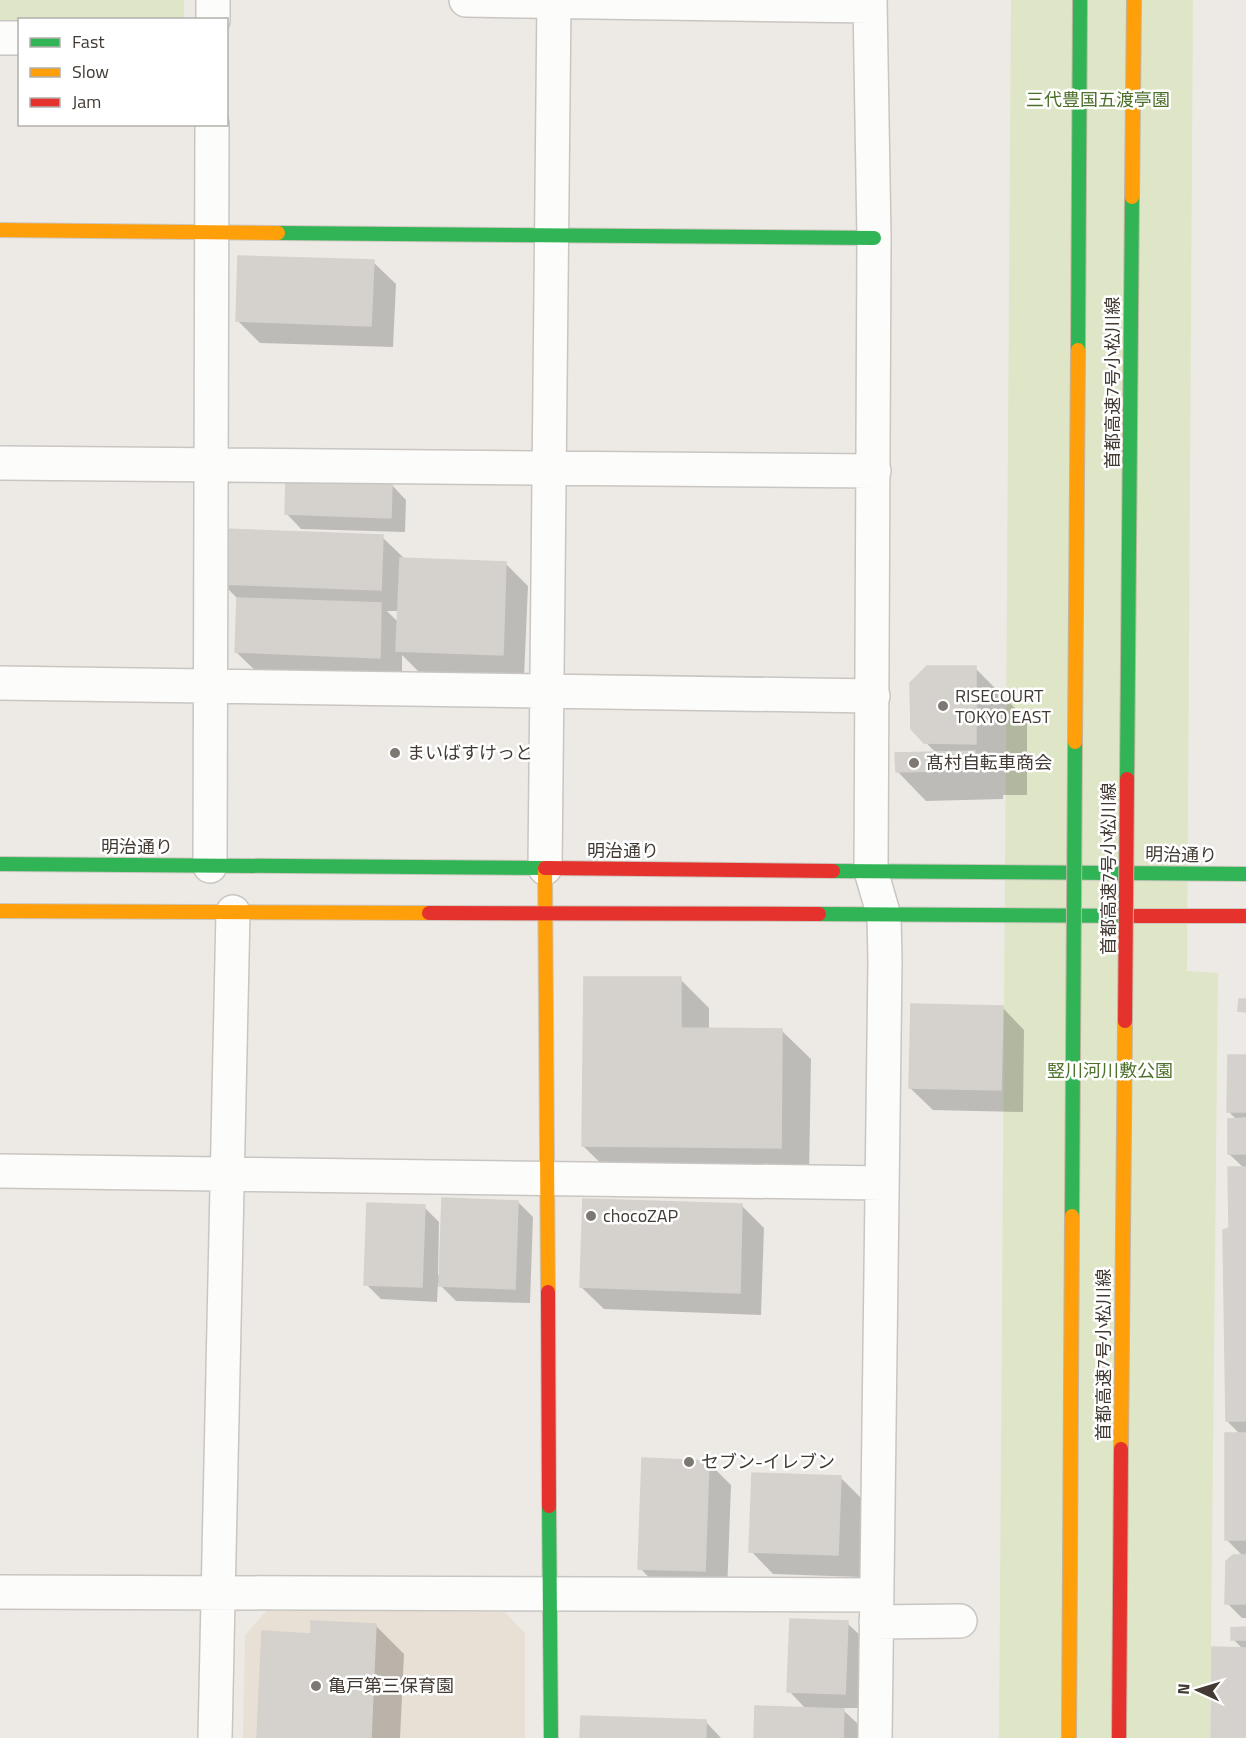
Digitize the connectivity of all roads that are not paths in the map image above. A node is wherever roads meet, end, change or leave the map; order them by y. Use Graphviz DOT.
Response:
graph roads {
  1 [pos="213,0"];
  2 [pos="466,0"];
  3 [pos="1080,0"];
  4 [pos="1134,0"];
  5 [pos="554,1"];
  6 [pos="870,3"];
  7 [pos="213,18"];
  8 [pos="0,38"];
  9 [pos="18,38"];
  10 [pos="212,126"];
  11 [pos="0,230"];
  12 [pos="212,232"];
  13 [pos="551,235"];
  14 [pos="874,238"];
  15 [pos="0,463"];
  16 [pos="211,465"];
  17 [pos="548,468"];
  18 [pos="874,471"];
  19 [pos="0,683"];
  20 [pos="210,686"];
  21 [pos="547,692"];
  22 [pos="873,696"];
  23 [pos="0,864"];
  24 [pos="210,866"];
  25 [pos="545,868"];
  26 [pos="871,871"];
  27 [pos="1246,874"];
  28 [pos="0,911"];
  29 [pos="233,912"];
  30 [pos="545,914"];
  31 [pos="884,916"];
  32 [pos="1246,916"];
  33 [pos="0,1171"];
  34 [pos="227,1174"];
  35 [pos="547,1179"];
  36 [pos="882,1183"];
  37 [pos="0,1592"];
  38 [pos="218,1593"];
  39 [pos="550,1594"];
  40 [pos="876,1609"];
  41 [pos="960,1621"];
  42 [pos="215,1738"];
  43 [pos="551,1738"];
  44 [pos="875,1738"];
  45 [pos="1069,1738"];
  46 [pos="1119,1738"];
  1 -- 7 [label="street"];
  2 -- 5 [label="street"];
  3 -- 45 [label="main road, 首都高速7号小松川線, bridge"];
  4 -- 46 [label="main road, 首都高速7号小松川線, bridge"];
  5 -- 6 [label="street"];
  5 -- 13 [label="street"];
  6 -- 14 [label="street"];
  8 -- 9 [label="street"];
  10 -- 12 [label="street"];
  11 -- 12 [label="main road"];
  12 -- 13 [label="main road"];
  12 -- 16 [label="street"];
  13 -- 14 [label="main road"];
  13 -- 17 [label="street"];
  14 -- 18 [label="street"];
  15 -- 16 [label="street"];
  16 -- 17 [label="street"];
  16 -- 20 [label="street"];
  17 -- 18 [label="street"];
  17 -- 21 [label="street"];
  18 -- 22 [label="street"];
  19 -- 20 [label="street"];
  20 -- 21 [label="street"];
  20 -- 24 [label="street"];
  21 -- 22 [label="street"];
  21 -- 25 [label="street"];
  22 -- 26 [label="street"];
  23 -- 24 [label="main road, 明治通り"];
  24 -- 25 [label="main road, 明治通り"];
  25 -- 26 [label="main road, 明治通り"];
  25 -- 30 [label="main road"];
  26 -- 27 [label="main road, 明治通り, bridge"];
  26 -- 31 [label="street"];
  28 -- 29 [label="main road"];
  29 -- 30 [label="main road"];
  29 -- 34 [label="street"];
  30 -- 31 [label="main road"];
  30 -- 35 [label="main road"];
  31 -- 32 [label="main road, bridge"];
  31 -- 36 [label="street"];
  33 -- 34 [label="street"];
  34 -- 35 [label="street"];
  34 -- 38 [label="street"];
  35 -- 36 [label="street"];
  35 -- 39 [label="main road"];
  36 -- 40 [label="street"];
  37 -- 38 [label="street"];
  38 -- 39 [label="street"];
  38 -- 42 [label="street"];
  39 -- 40 [label="street"];
  39 -- 43 [label="main road"];
  40 -- 41 [label="street"];
  40 -- 44 [label="street"];
}
